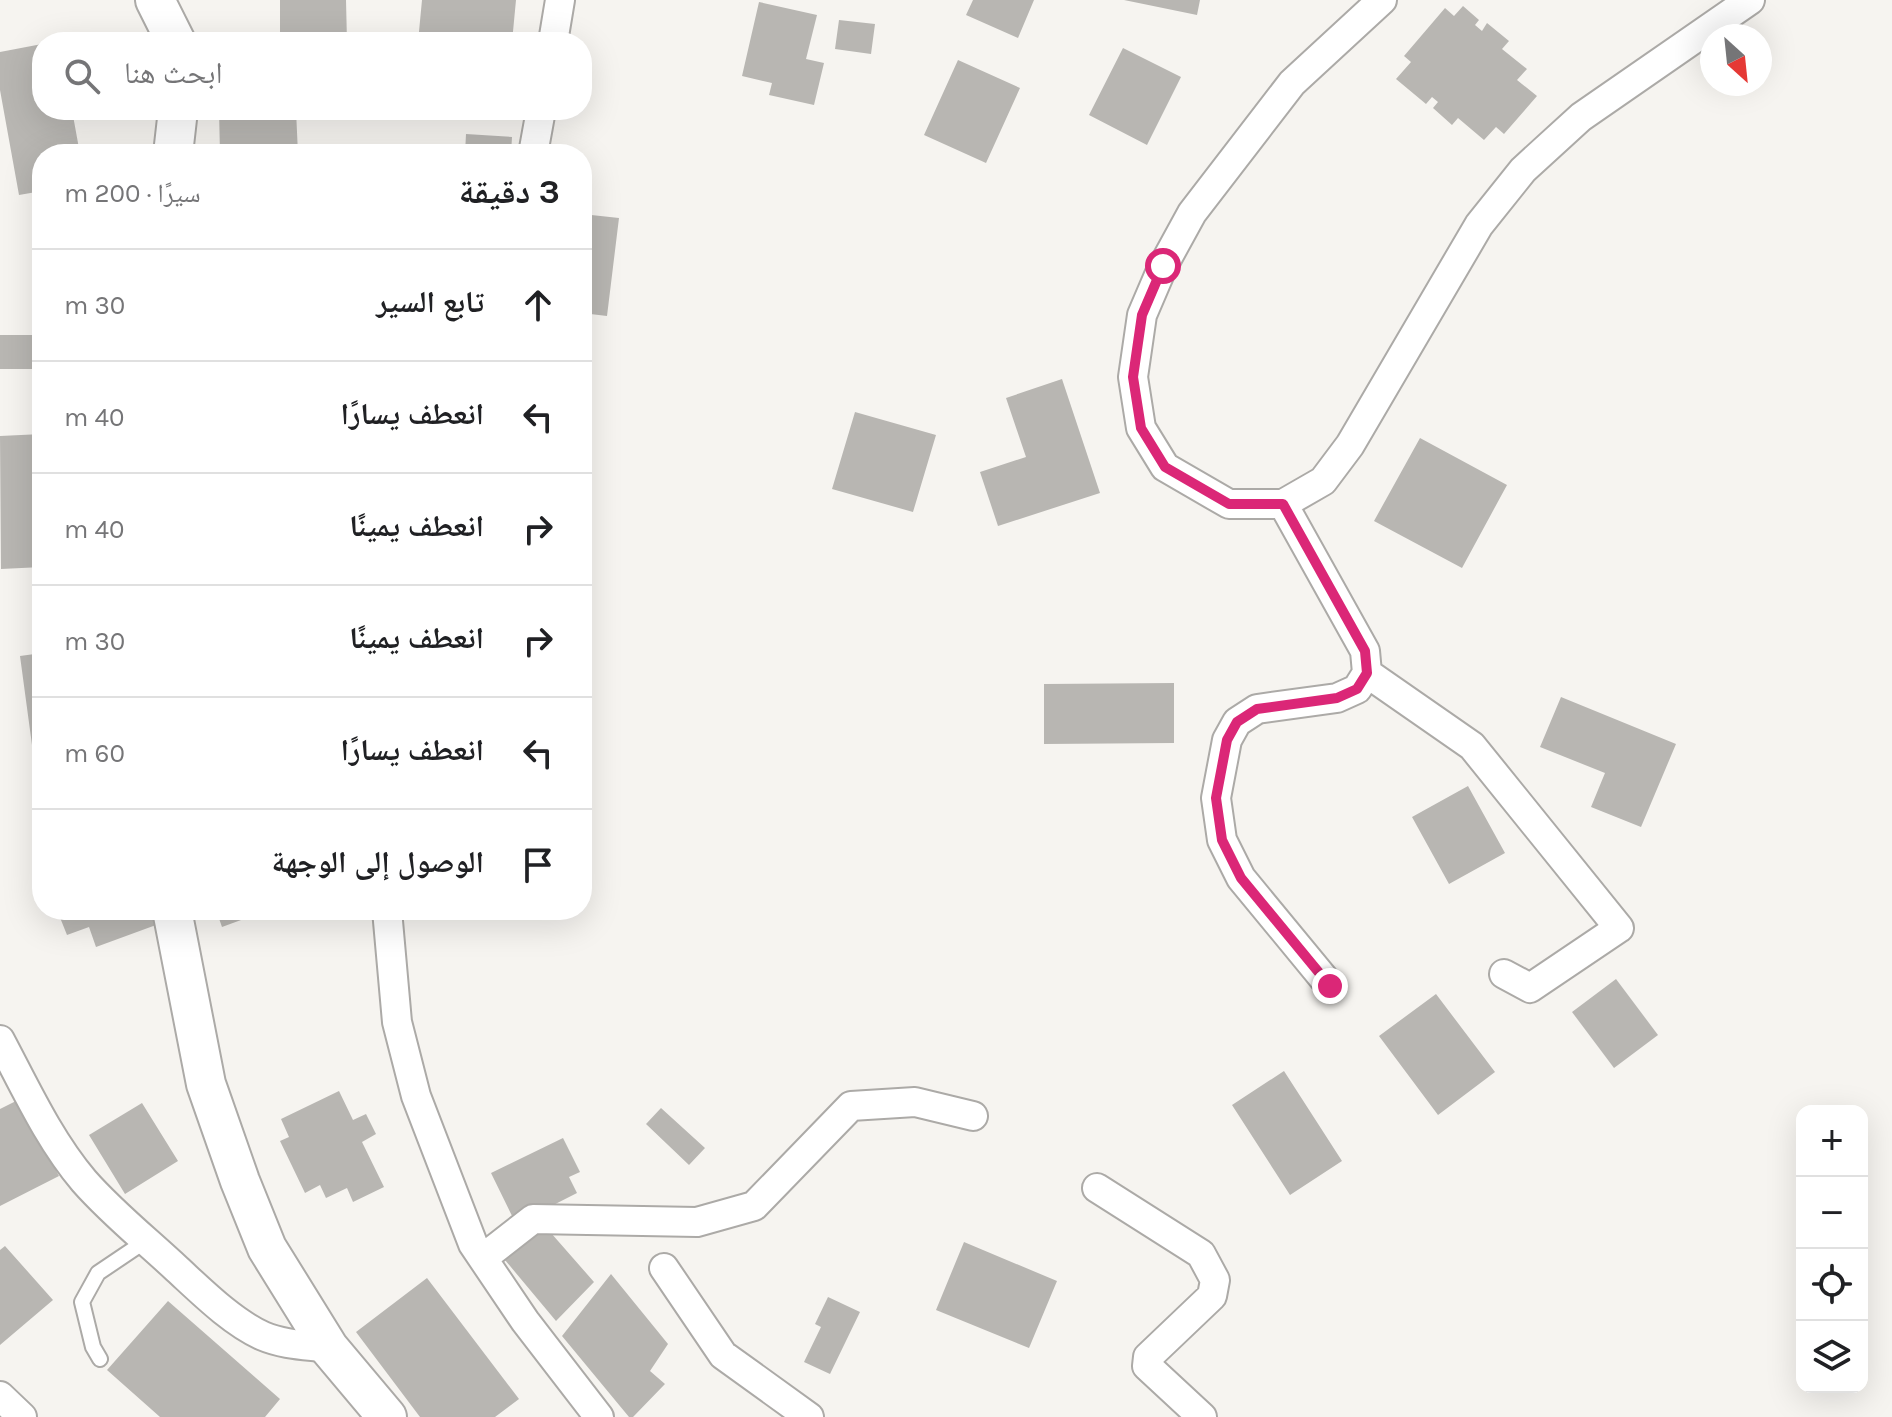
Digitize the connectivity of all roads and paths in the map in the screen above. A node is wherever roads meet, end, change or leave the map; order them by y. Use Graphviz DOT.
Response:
graph roads {
  1 [pos="155,0"];
  2 [pos="560,0"];
  3 [pos="1382,0"];
  4 [pos="1750,0"];
  5 [pos="171,32"];
  6 [pos="555,32"];
  7 [pos="177,120"];
  8 [pos="539,120"];
  9 [pos="174,144"];
  10 [pos="535,144"];
  11 [pos="1283,504"];
  12 [pos="1367,673"];
  13 [pos="174,920"];
  14 [pos="388,920"];
  15 [pos="1504,974"];
  16 [pos="1330,986"];
  17 [pos="0,1040"];
  18 [pos="973,1116"];
  19 [pos="1097,1188"];
  20 [pos="147,1240"];
  21 [pos="483,1258"];
  22 [pos="664,1268"];
  23 [pos="329,1348"];
  24 [pos="100,1359"];
  25 [pos="0,1396"];
  26 [pos="22,1417"];
  27 [pos="387,1417"];
  28 [pos="599,1417"];
  29 [pos="809,1417"];
  30 [pos="1202,1417"];
  1 -- 5 [label="street"];
  2 -- 6 [label="street"];
  3 -- 11 [label="street"];
  4 -- 11 [label="street"];
  7 -- 9 [label="street"];
  8 -- 10 [label="street"];
  11 -- 12 [label="street"];
  12 -- 15 [label="street"];
  12 -- 16 [label="street"];
  13 -- 23 [label="street"];
  14 -- 21 [label="street"];
  17 -- 20 [label="street"];
  18 -- 21 [label="street"];
  19 -- 30 [label="street"];
  20 -- 23 [label="street"];
  20 -- 24 [label="lane"];
  21 -- 28 [label="street"];
  22 -- 29 [label="street"];
  23 -- 27 [label="street"];
  25 -- 26 [label="street"];
}
